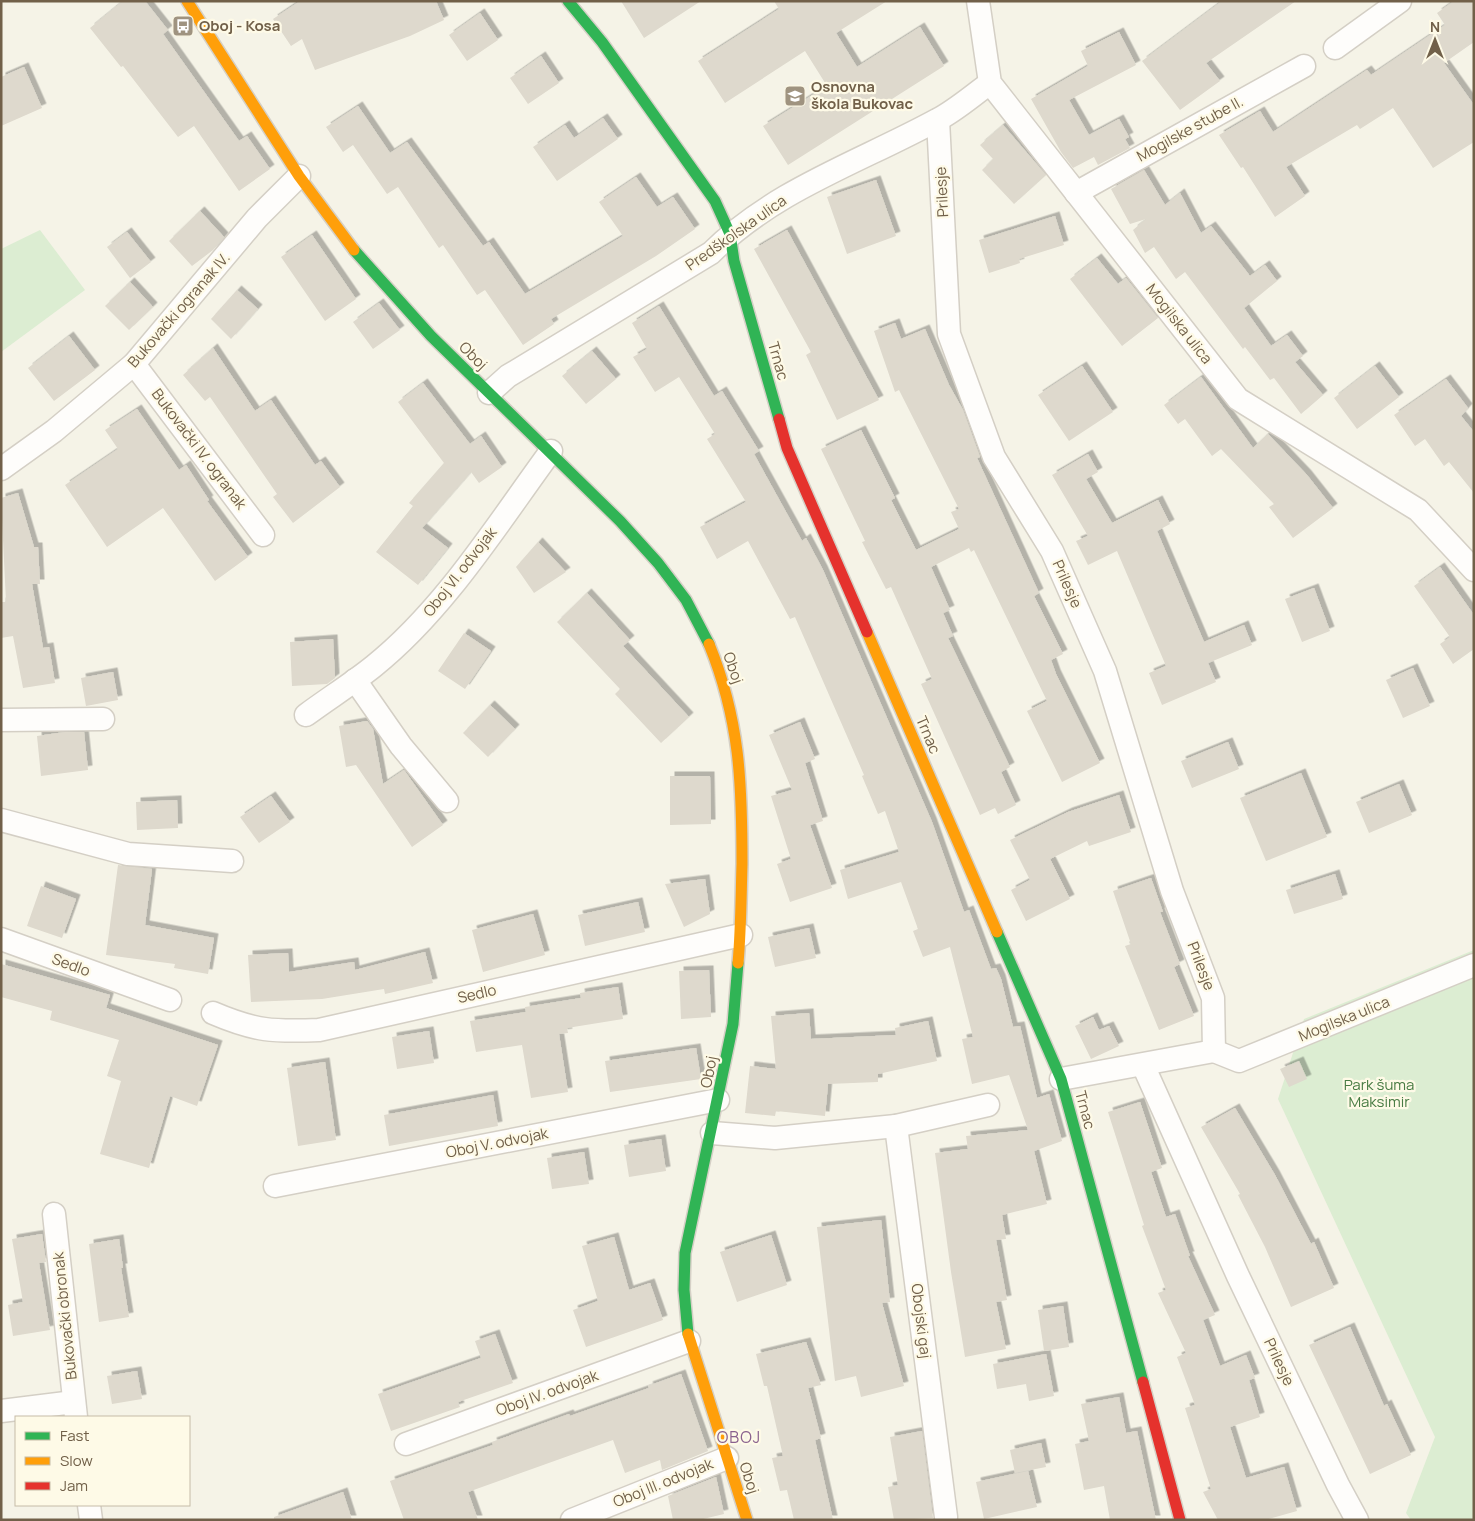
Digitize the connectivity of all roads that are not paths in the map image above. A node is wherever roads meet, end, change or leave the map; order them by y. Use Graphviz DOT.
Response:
graph roads {
  1 [pos="187,1"];
  2 [pos="568,1"];
  3 [pos="978,1"];
  4 [pos="1400,1"];
  5 [pos="1335,48"];
  6 [pos="1304,66"];
  7 [pos="990,83"];
  8 [pos="938,120"];
  9 [pos="298,176"];
  10 [pos="1076,193"];
  11 [pos="730,234"];
  12 [pos="134,364"];
  13 [pos="489,393"];
  14 [pos="551,451"];
  15 [pos="1,469"];
  16 [pos="263,535"];
  17 [pos="1474,570"];
  18 [pos="355,680"];
  19 [pos="306,714"];
  20 [pos="103,719"];
  21 [pos="1,720"];
  22 [pos="447,801"];
  23 [pos="1,820"];
  24 [pos="232,861"];
  25 [pos="741,935"];
  26 [pos="1,939"];
  27 [pos="1474,966"];
  28 [pos="170,1000"];
  29 [pos="213,1013"];
  30 [pos="1214,1051"];
  31 [pos="1143,1065"];
  32 [pos="1061,1079"];
  33 [pos="718,1100"];
  34 [pos="988,1105"];
  35 [pos="896,1126"];
  36 [pos="712,1133"];
  37 [pos="275,1186"];
  38 [pos="54,1214"];
  39 [pos="689,1341"];
  40 [pos="75,1410"];
  41 [pos="1,1411"];
  42 [pos="406,1444"];
  43 [pos="727,1458"];
  44 [pos="946,1517"];
  45 [pos="572,1520"];
  46 [pos="746,1520"];
  47 [pos="1180,1520"];
  48 [pos="1357,1520"];
  1 -- 9 [label="street, Oboj"];
  2 -- 11 [label="street, Trnac"];
  3 -- 7 [label="street, Mogilska ulica"];
  4 -- 5 [label="street"];
  6 -- 10 [label="street, Mogilske stube II."];
  7 -- 8 [label="street, Predškolska ulica"];
  7 -- 10 [label="street, Mogilska ulica"];
  8 -- 11 [label="street, Predškolska ulica"];
  8 -- 30 [label="street, Prilesje"];
  9 -- 12 [label="street, Bukovački ogranak IV."];
  9 -- 13 [label="street, Oboj"];
  10 -- 17 [label="street, Mogilska ulica"];
  11 -- 13 [label="street, Predškolska ulica"];
  11 -- 32 [label="street, Trnac"];
  12 -- 15 [label="street, Bukovački ogranak IV."];
  12 -- 16 [label="street, Bukovački IV. ogranak"];
  13 -- 14 [label="street, Oboj"];
  14 -- 18 [label="street, Oboj VI. odvojak"];
  14 -- 25 [label="street, Oboj"];
  18 -- 19 [label="street, Oboj VI. odvojak"];
  18 -- 22 [label="street"];
  20 -- 21 [label="street"];
  23 -- 24 [label="street"];
  25 -- 29 [label="street, Sedlo"];
  25 -- 33 [label="street, Oboj"];
  26 -- 28 [label="street, Sedlo"];
  27 -- 30 [label="street, Mogilska ulica"];
  30 -- 31 [label="street"];
  31 -- 32 [label="street"];
  31 -- 48 [label="street, Prilesje"];
  32 -- 47 [label="street, Trnac"];
  33 -- 36 [label="street, Oboj"];
  33 -- 37 [label="street, Oboj V. odvojak"];
  34 -- 35 [label="street"];
  35 -- 36 [label="street"];
  35 -- 44 [label="street, Obojski gaj"];
  36 -- 39 [label="street, Oboj"];
  38 -- 40 [label="street, Bukovački obronak"];
  39 -- 42 [label="street, Oboj IV. odvojak"];
  39 -- 43 [label="street, Oboj"];
  40 -- 41 [label="street"];
  43 -- 45 [label="street, Oboj III. odvojak"];
  43 -- 46 [label="street, Oboj"];
}
